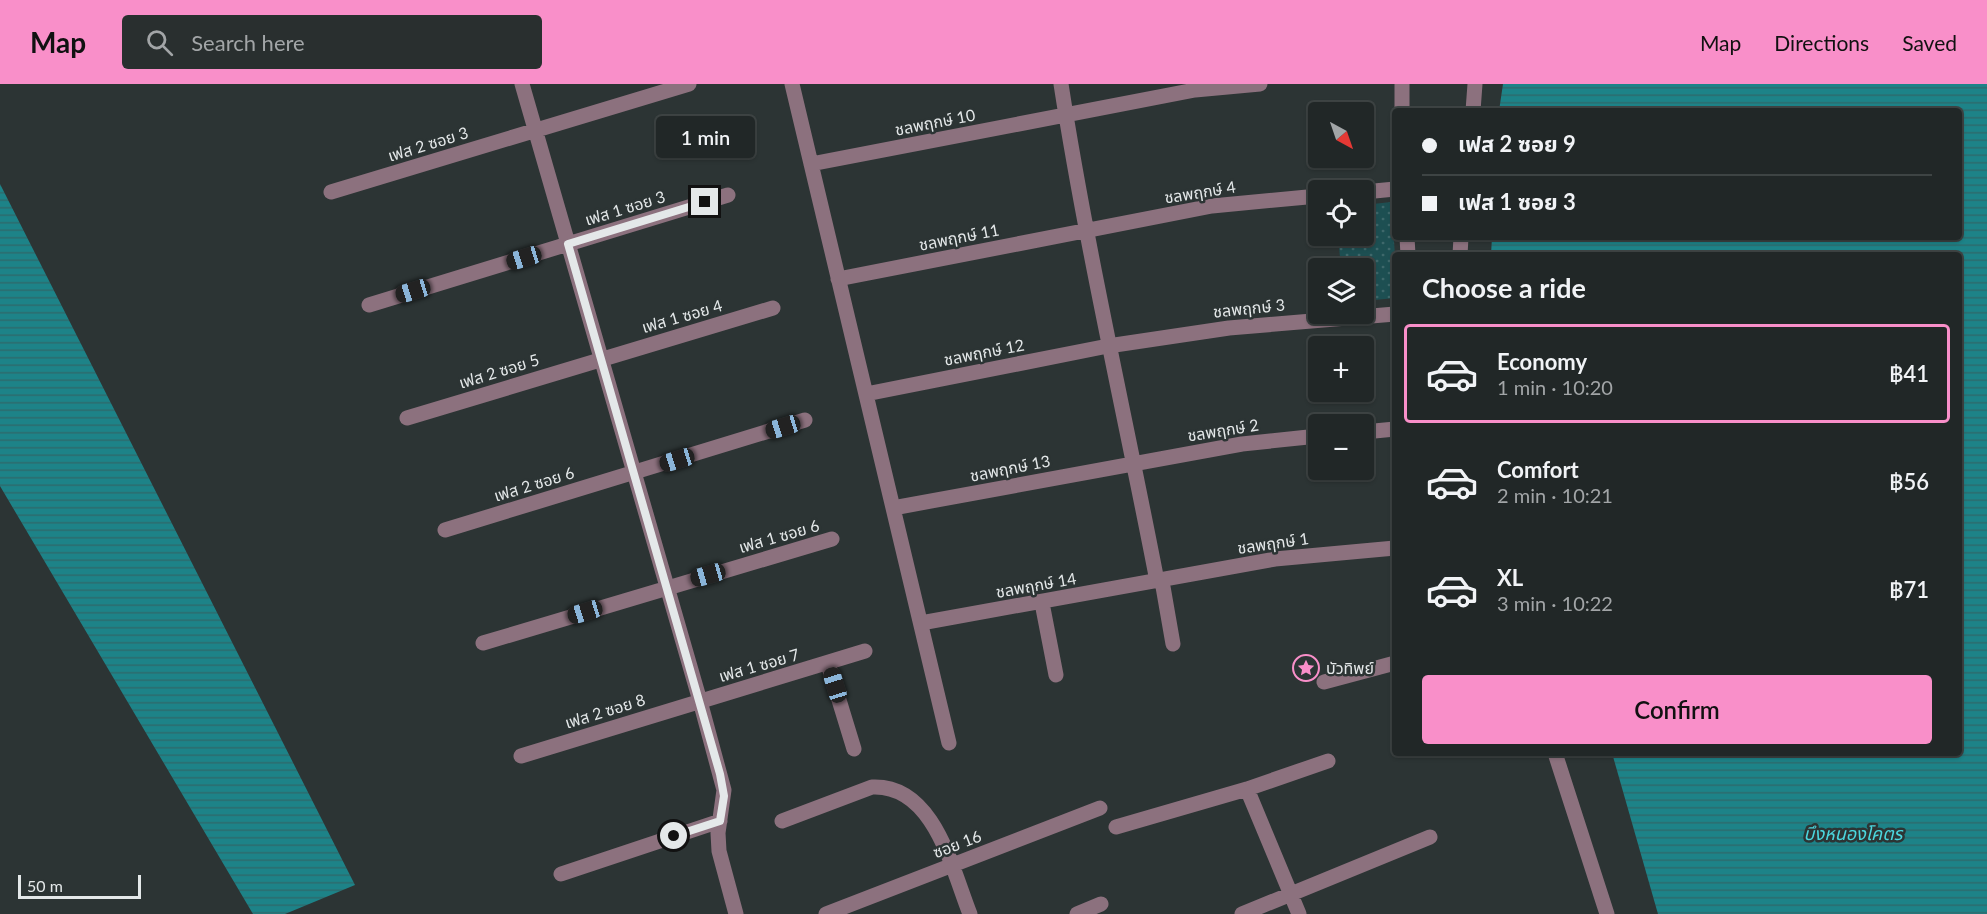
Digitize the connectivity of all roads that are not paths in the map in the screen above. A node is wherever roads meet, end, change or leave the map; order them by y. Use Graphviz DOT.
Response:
graph roads {
  1 [pos="522,84"];
  2 [pos="689,84"];
  3 [pos="792,84"];
  4 [pos="1062,84"];
  5 [pos="1260,84"];
  6 [pos="1402,84"];
  7 [pos="1475,84"];
  8 [pos="1402,108"];
  9 [pos="1473,108"];
  10 [pos="1066,115"];
  11 [pos="535,129"];
  12 [pos="811,164"];
  13 [pos="1392,189"];
  14 [pos="1374,191"];
  15 [pos="331,192"];
  16 [pos="728,195"];
  17 [pos="1308,197"];
  18 [pos="1087,231"];
  19 [pos="568,244"];
  20 [pos="838,279"];
  21 [pos="369,305"];
  22 [pos="773,308"];
  23 [pos="1392,314"];
  24 [pos="1108,346"];
  25 [pos="601,358"];
  26 [pos="866,394"];
  27 [pos="407,418"];
  28 [pos="805,420"];
  29 [pos="1392,429"];
  30 [pos="1374,431"];
  31 [pos="1308,437"];
  32 [pos="1134,463"];
  33 [pos="634,473"];
  34 [pos="893,508"];
  35 [pos="445,531"];
  36 [pos="832,539"];
  37 [pos="1392,548"];
  38 [pos="1160,581"];
  39 [pos="667,587"];
  40 [pos="1042,603"];
  41 [pos="921,623"];
  42 [pos="483,643"];
  43 [pos="1173,644"];
  44 [pos="865,651"];
  45 [pos="828,664"];
  46 [pos="1392,664"];
  47 [pos="1056,675"];
  48 [pos="1324,682"];
  49 [pos="700,701"];
  50 [pos="949,743"];
  51 [pos="854,749"];
  52 [pos="521,756"];
  53 [pos="1556,756"];
  54 [pos="1328,761"];
  55 [pos="1247,789"];
  56 [pos="1100,808"];
  57 [pos="720,821"];
  58 [pos="782,821"];
  59 [pos="1116,826"];
  60 [pos="1430,837"];
  61 [pos="951,866"];
  62 [pos="561,874"];
  63 [pos="1290,894"];
  64 [pos="1101,904"];
  65 [pos="736,914"];
  66 [pos="826,914"];
  67 [pos="970,914"];
  68 [pos="1077,914"];
  69 [pos="1242,914"];
  70 [pos="1299,914"];
  71 [pos="1607,914"];
  1 -- 11 [label="street"];
  2 -- 11 [label="street, เฟส 2 ซอย 3"];
  3 -- 12 [label="street"];
  4 -- 10 [label="street"];
  5 -- 10 [label="street, ชลพฤกษ์ 10"];
  6 -- 8 [label="street"];
  7 -- 9 [label="street"];
  10 -- 12 [label="street, ชลพฤกษ์ 10"];
  10 -- 18 [label="street"];
  11 -- 15 [label="street, เฟส 2 ซอย 3"];
  11 -- 19 [label="street"];
  12 -- 20 [label="street"];
  13 -- 14 [label="street"];
  16 -- 19 [label="street, เฟส 1 ซอย 3"];
  17 -- 18 [label="street, ชลพฤกษ์ 4"];
  18 -- 20 [label="street, ชลพฤกษ์ 11"];
  18 -- 24 [label="street"];
  19 -- 21 [label="street, เฟส 1 ซอย 3"];
  19 -- 25 [label="street"];
  20 -- 26 [label="street"];
  22 -- 25 [label="street, เฟส 1 ซอย 4"];
  23 -- 24 [label="street, ชลพฤกษ์ 3"];
  24 -- 26 [label="street, ชลพฤกษ์ 12"];
  24 -- 32 [label="street"];
  25 -- 27 [label="street, เฟส 2 ซอย 5"];
  25 -- 33 [label="street"];
  26 -- 34 [label="street"];
  28 -- 33 [label="street, เฟส 2 ซอย 6"];
  29 -- 30 [label="street"];
  31 -- 32 [label="street, ชลพฤกษ์ 2"];
  32 -- 34 [label="street, ชลพฤกษ์ 13"];
  32 -- 38 [label="street"];
  33 -- 35 [label="street, เฟส 2 ซอย 6"];
  33 -- 39 [label="street"];
  34 -- 41 [label="street"];
  36 -- 39 [label="street, เฟส 1 ซอย 6"];
  37 -- 38 [label="street, ชลพฤกษ์ 1"];
  38 -- 40 [label="street, ชลพฤกษ์ 14"];
  38 -- 43 [label="street"];
  39 -- 42 [label="street, เฟส 1 ซอย 6"];
  39 -- 49 [label="street"];
  40 -- 41 [label="street, ชลพฤกษ์ 14"];
  40 -- 47 [label="street"];
  41 -- 50 [label="street"];
  44 -- 45 [label="street, เฟส 1 ซอย 7"];
  45 -- 49 [label="street, เฟส 1 ซอย 7"];
  45 -- 51 [label="street"];
  46 -- 48 [label="street"];
  49 -- 52 [label="street, เฟส 2 ซอย 8"];
  49 -- 57 [label="street"];
  53 -- 71 [label="street"];
  54 -- 55 [label="street"];
  55 -- 59 [label="street"];
  55 -- 63 [label="street"];
  56 -- 61 [label="street, ซอย 16"];
  57 -- 62 [label="street"];
  57 -- 65 [label="street"];
  58 -- 61 [label="street"];
  60 -- 63 [label="street"];
  61 -- 66 [label="street, ซอย 16"];
  61 -- 67 [label="street"];
  63 -- 69 [label="street"];
  63 -- 70 [label="street"];
  64 -- 68 [label="street"];
}
